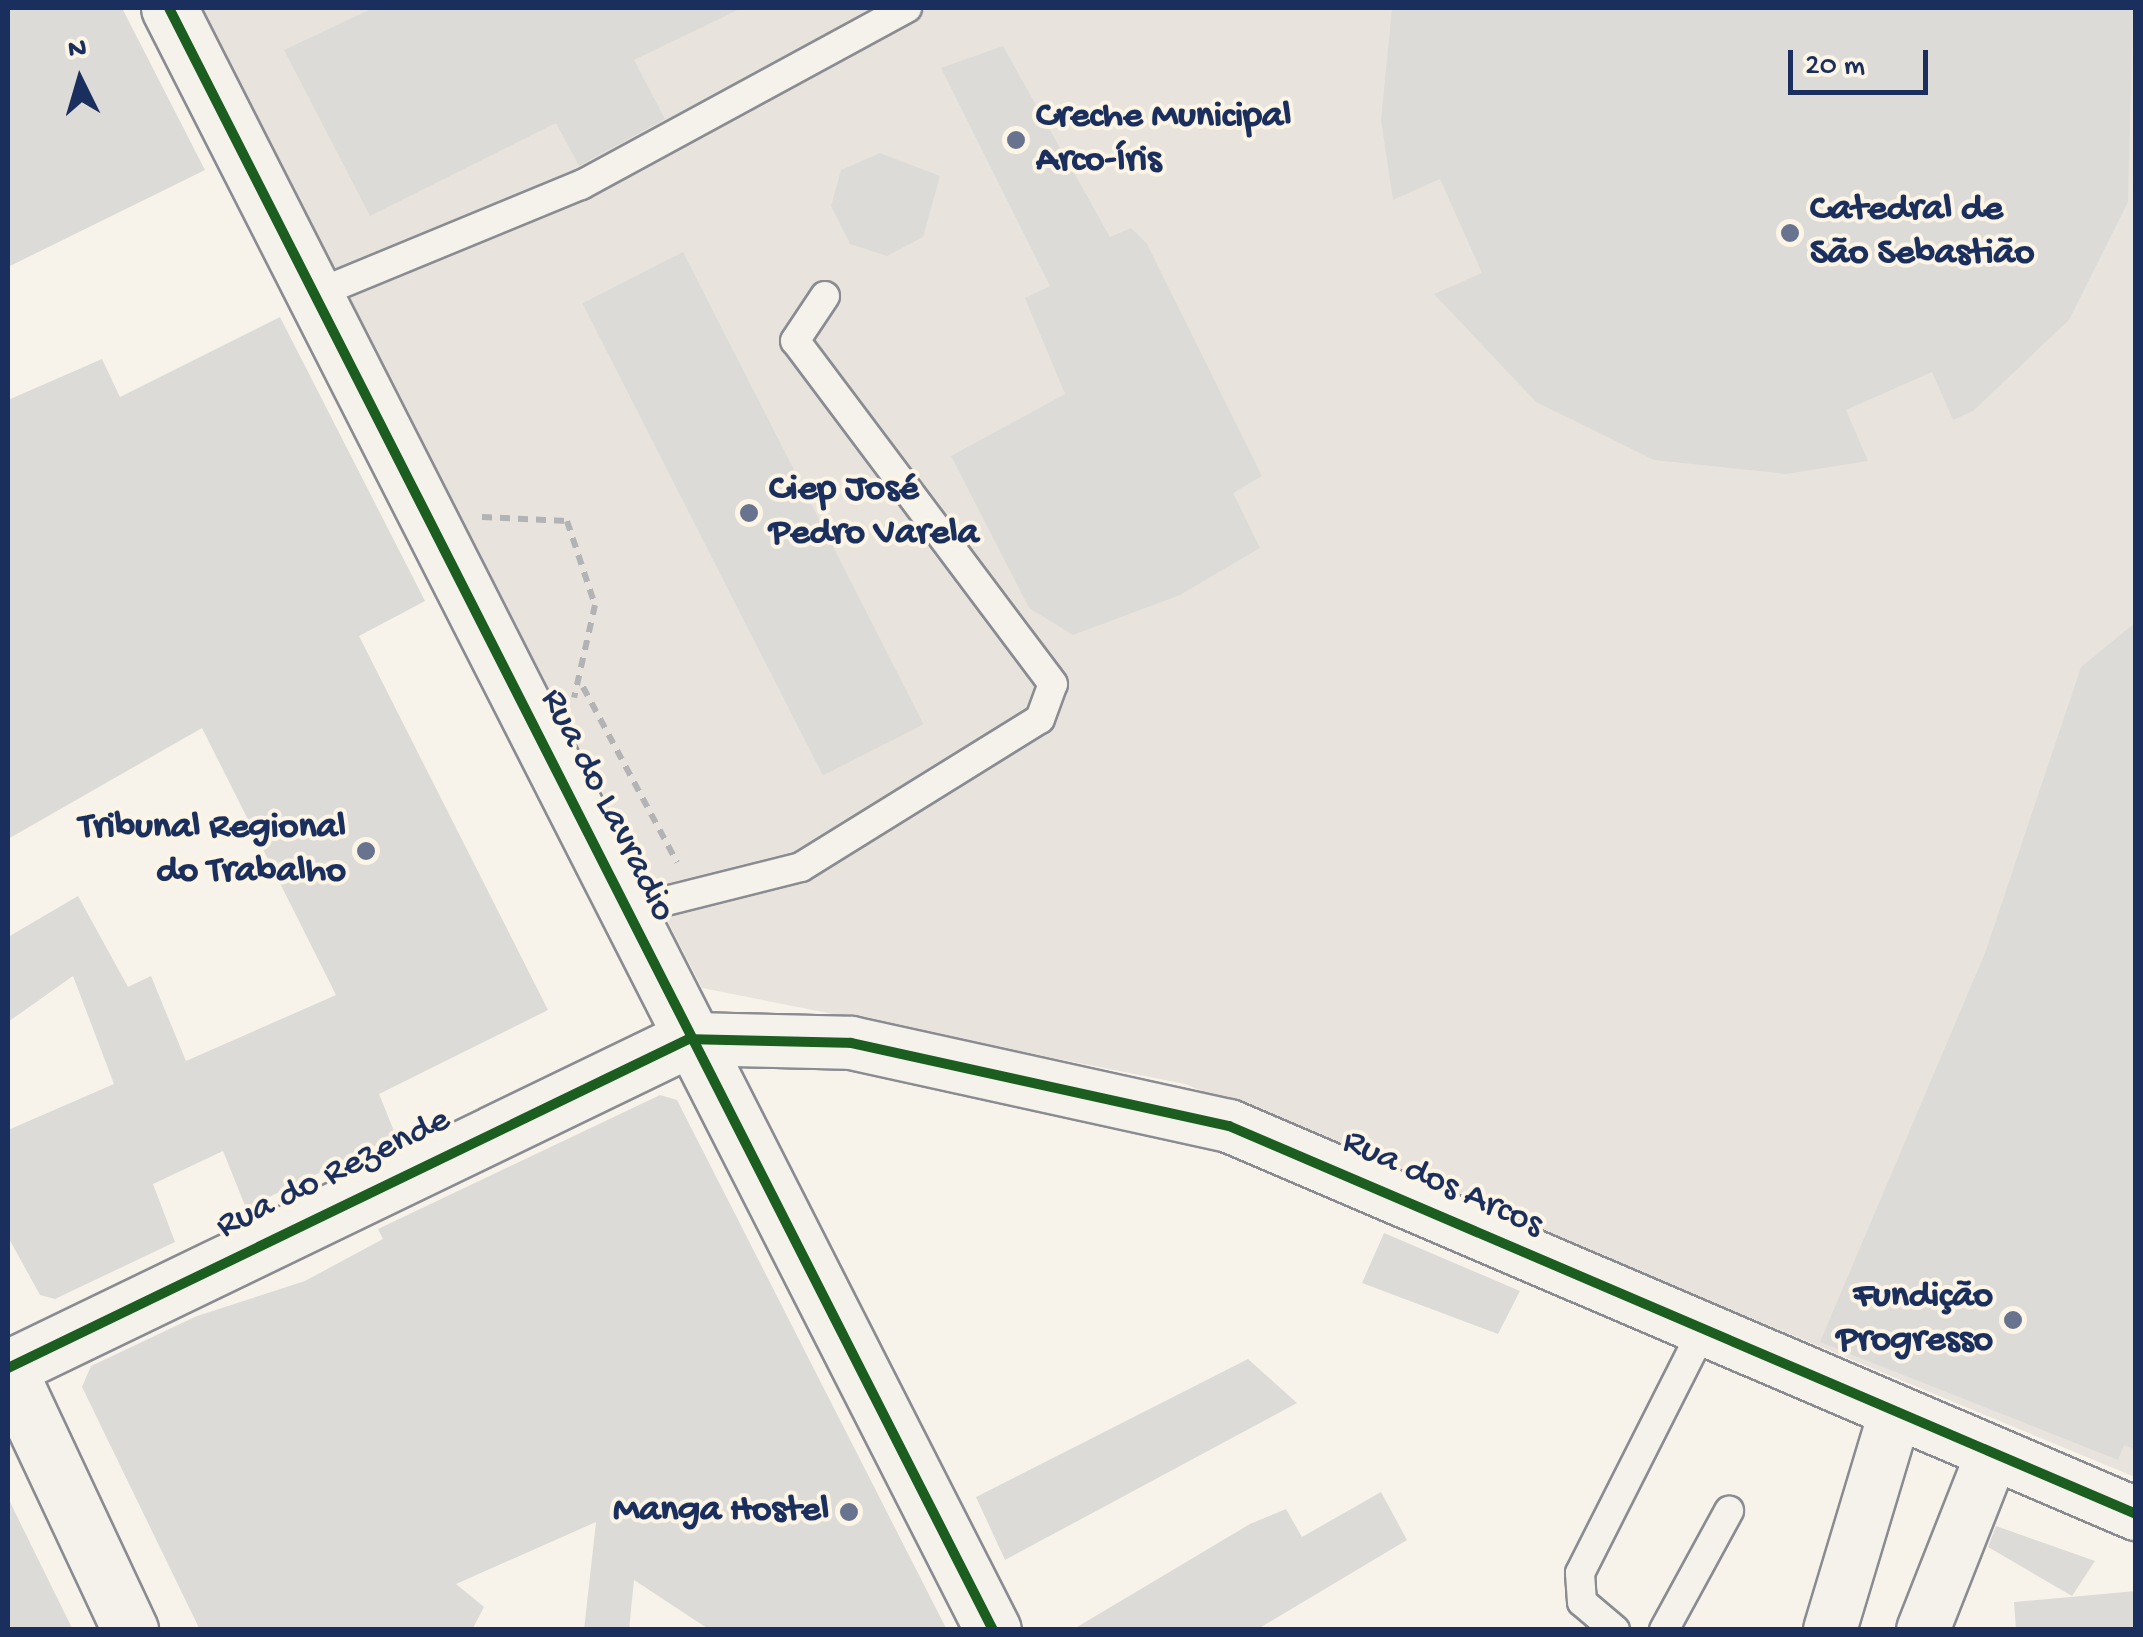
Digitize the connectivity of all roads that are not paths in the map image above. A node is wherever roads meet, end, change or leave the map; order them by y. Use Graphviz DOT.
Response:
graph roads {
  1 [pos="169,8"];
  2 [pos="906,8"];
  3 [pos="316,294"];
  4 [pos="826,296"];
  5 [pos="626,912"];
  6 [pos="689,1039"];
  7 [pos="1702,1332"];
  8 [pos="8,1369"];
  9 [pos="1894,1416"];
  10 [pos="1991,1457"];
  11 [pos="1729,1512"];
  12 [pos="2136,1514"];
  13 [pos="130,1630"];
  14 [pos="992,1630"];
  15 [pos="1615,1630"];
  16 [pos="1664,1630"];
  17 [pos="1830,1630"];
  18 [pos="1923,1630"];
  1 -- 3 [label="street, Rua do Lavradio"];
  2 -- 3 [label="lane"];
  3 -- 5 [label="street, Rua do Lavradio"];
  4 -- 5 [label="lane"];
  5 -- 6 [label="street, Rua do Lavradio"];
  6 -- 7 [label="street, Rua dos Arcos"];
  6 -- 8 [label="street, Rua do Rezende"];
  6 -- 14 [label="street, Rua do Lavradio"];
  7 -- 9 [label="street, Rua dos Arcos"];
  7 -- 15 [label="lane"];
  8 -- 13 [label="street"];
  9 -- 10 [label="street, Rua dos Arcos"];
  9 -- 17 [label="street"];
  10 -- 12 [label="street, Rua dos Arcos"];
  10 -- 18 [label="street"];
  11 -- 16 [label="lane"];
}
